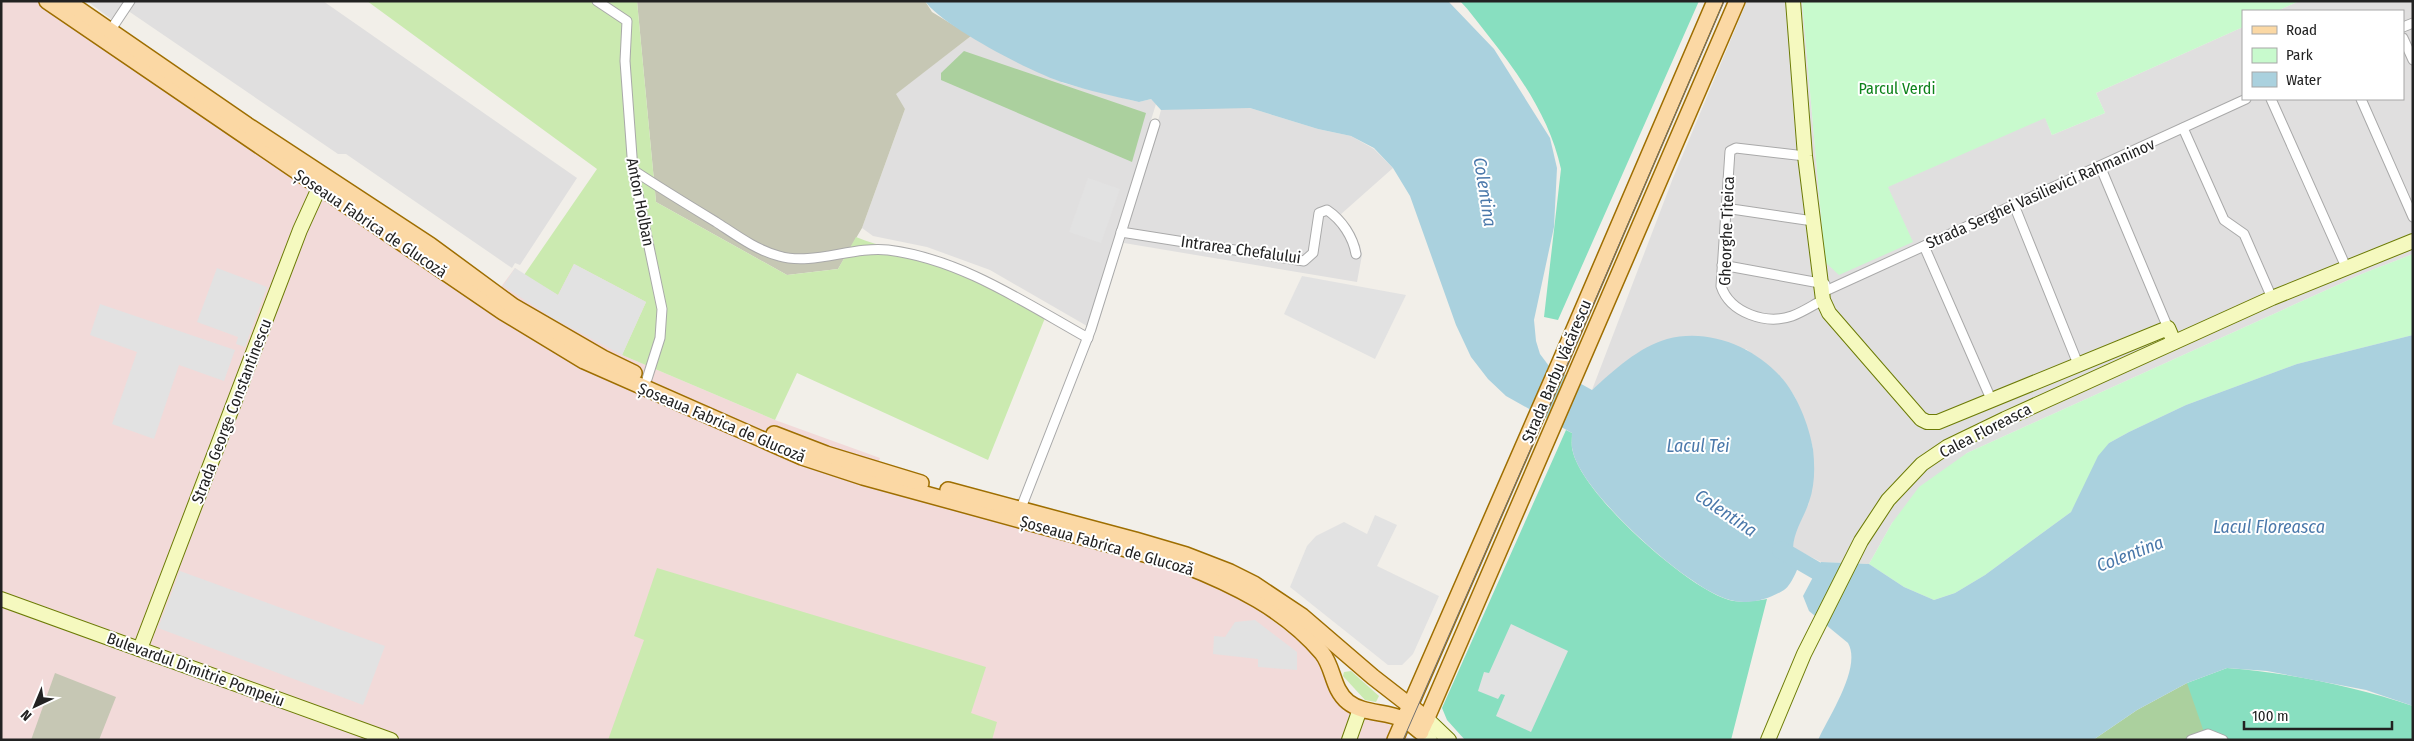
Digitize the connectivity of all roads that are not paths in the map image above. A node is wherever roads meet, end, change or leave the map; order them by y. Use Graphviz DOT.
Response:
graph roads {
  1 [pos="47,1"];
  2 [pos="67,1"];
  3 [pos="130,1"];
  4 [pos="597,1"];
  5 [pos="1715,1"];
  6 [pos="1737,1"];
  7 [pos="1793,1"];
  8 [pos="110,31"];
  9 [pos="2404,40"];
  10 [pos="2413,60"];
  11 [pos="2244,100"];
  12 [pos="2271,100"];
  13 [pos="2361,100"];
  14 [pos="1155,124"];
  15 [pos="2183,128"];
  16 [pos="1805,156"];
  17 [pos="2100,166"];
  18 [pos="633,170"];
  19 [pos="322,181"];
  20 [pos="2014,205"];
  21 [pos="1725,208"];
  22 [pos="2413,217"];
  23 [pos="1813,221"];
  24 [pos="1122,232"];
  25 [pos="2413,241"];
  26 [pos="1924,246"];
  27 [pos="1356,254"];
  28 [pos="1722,265"];
  29 [pos="2346,267"];
  30 [pos="1821,292"];
  31 [pos="2272,298"];
  32 [pos="2162,330"];
  33 [pos="1088,338"];
  34 [pos="2171,343"];
  35 [pos="2078,364"];
  36 [pos="647,379"];
  37 [pos="1991,400"];
  38 [pos="1019,514"];
  39 [pos="1,599"];
  40 [pos="140,649"];
  41 [pos="1332,677"];
  42 [pos="1373,677"];
  43 [pos="1360,709"];
  44 [pos="1406,712"];
  45 [pos="1424,733"];
  46 [pos="391,740"];
  47 [pos="1350,740"];
  48 [pos="1395,740"];
  49 [pos="1449,740"];
  50 [pos="1768,740"];
  51 [pos="2191,740"];
  52 [pos="2223,740"];
  1 -- 19 [label="main road, Șoseaua Fabrica de Glucoză"];
  2 -- 8 [label="main road, Șoseaua Fabrica de Glucoză"];
  3 -- 8 [label="street"];
  4 -- 18 [label="street, Anton Holban"];
  5 -- 44 [label="main road, Strada Barbu Văcărescu"];
  6 -- 45 [label="main road, Strada Barbu Văcărescu"];
  7 -- 16 [label="street"];
  8 -- 19 [label="main road, Șoseaua Fabrica de Glucoză"];
  9 -- 10 [label="street"];
  11 -- 15 [label="street, Strada Serghei Vasilievici Rahmaninov"];
  12 -- 29 [label="street"];
  13 -- 22 [label="street"];
  14 -- 24 [label="street"];
  15 -- 17 [label="street, Strada Serghei Vasilievici Rahmaninov"];
  15 -- 31 [label="street"];
  16 -- 21 [label="street, Gheorghe Titeica"];
  16 -- 23 [label="street"];
  17 -- 20 [label="street, Strada Serghei Vasilievici Rahmaninov"];
  17 -- 32 [label="street"];
  18 -- 33 [label="street"];
  18 -- 36 [label="street, Anton Holban"];
  19 -- 36 [label="main road, Șoseaua Fabrica de Glucoză"];
  19 -- 38 [label="main road, Șoseaua Fabrica de Glucoză"];
  19 -- 40 [label="street, Strada George Constantinescu"];
  20 -- 26 [label="street, Strada Serghei Vasilievici Rahmaninov"];
  20 -- 35 [label="street"];
  21 -- 23 [label="street"];
  21 -- 28 [label="street, Gheorghe Titeica"];
  23 -- 30 [label="street"];
  24 -- 27 [label="street, Intrarea Chefalului"];
  24 -- 33 [label="street"];
  25 -- 29 [label="street, Calea Floreasca"];
  26 -- 30 [label="street, Strada Serghei Vasilievici Rahmaninov"];
  26 -- 37 [label="street"];
  28 -- 30 [label="street, Strada Serghei Vasilievici Rahmaninov"];
  28 -- 30 [label="street, Gheorghe Titeica"];
  29 -- 31 [label="street, Calea Floreasca"];
  30 -- 37 [label="street, Calea Floreasca"];
  31 -- 34 [label="street, Calea Floreasca"];
  32 -- 34 [label="street"];
  32 -- 35 [label="street, Calea Floreasca"];
  33 -- 38 [label="street"];
  34 -- 50 [label="street, Calea Floreasca"];
  35 -- 37 [label="street, Calea Floreasca"];
  36 -- 38 [label="main road, Șoseaua Fabrica de Glucoză"];
  38 -- 41 [label="main road, Șoseaua Fabrica de Glucoză"];
  38 -- 42 [label="main road, Șoseaua Fabrica de Glucoză"];
  39 -- 40 [label="street, Bulevardul Dimitrie Pompeiu"];
  40 -- 46 [label="street, Bulevardul Dimitrie Pompeiu"];
  41 -- 42 [label="main road"];
  41 -- 43 [label="main road, Șoseaua Fabrica de Glucoză"];
  42 -- 44 [label="main road, Șoseaua Fabrica de Glucoză"];
  43 -- 44 [label="main road, Șoseaua Fabrica de Glucoză"];
  43 -- 47 [label="street"];
  44 -- 45 [label="main road, Șoseaua Fabrica de Glucoză"];
  44 -- 48 [label="main road, Strada Barbu Văcărescu"];
  45 -- 49 [label="street, Șoseaua Fabrica de Glucoză"];
  51 -- 52 [label="street"];
}
